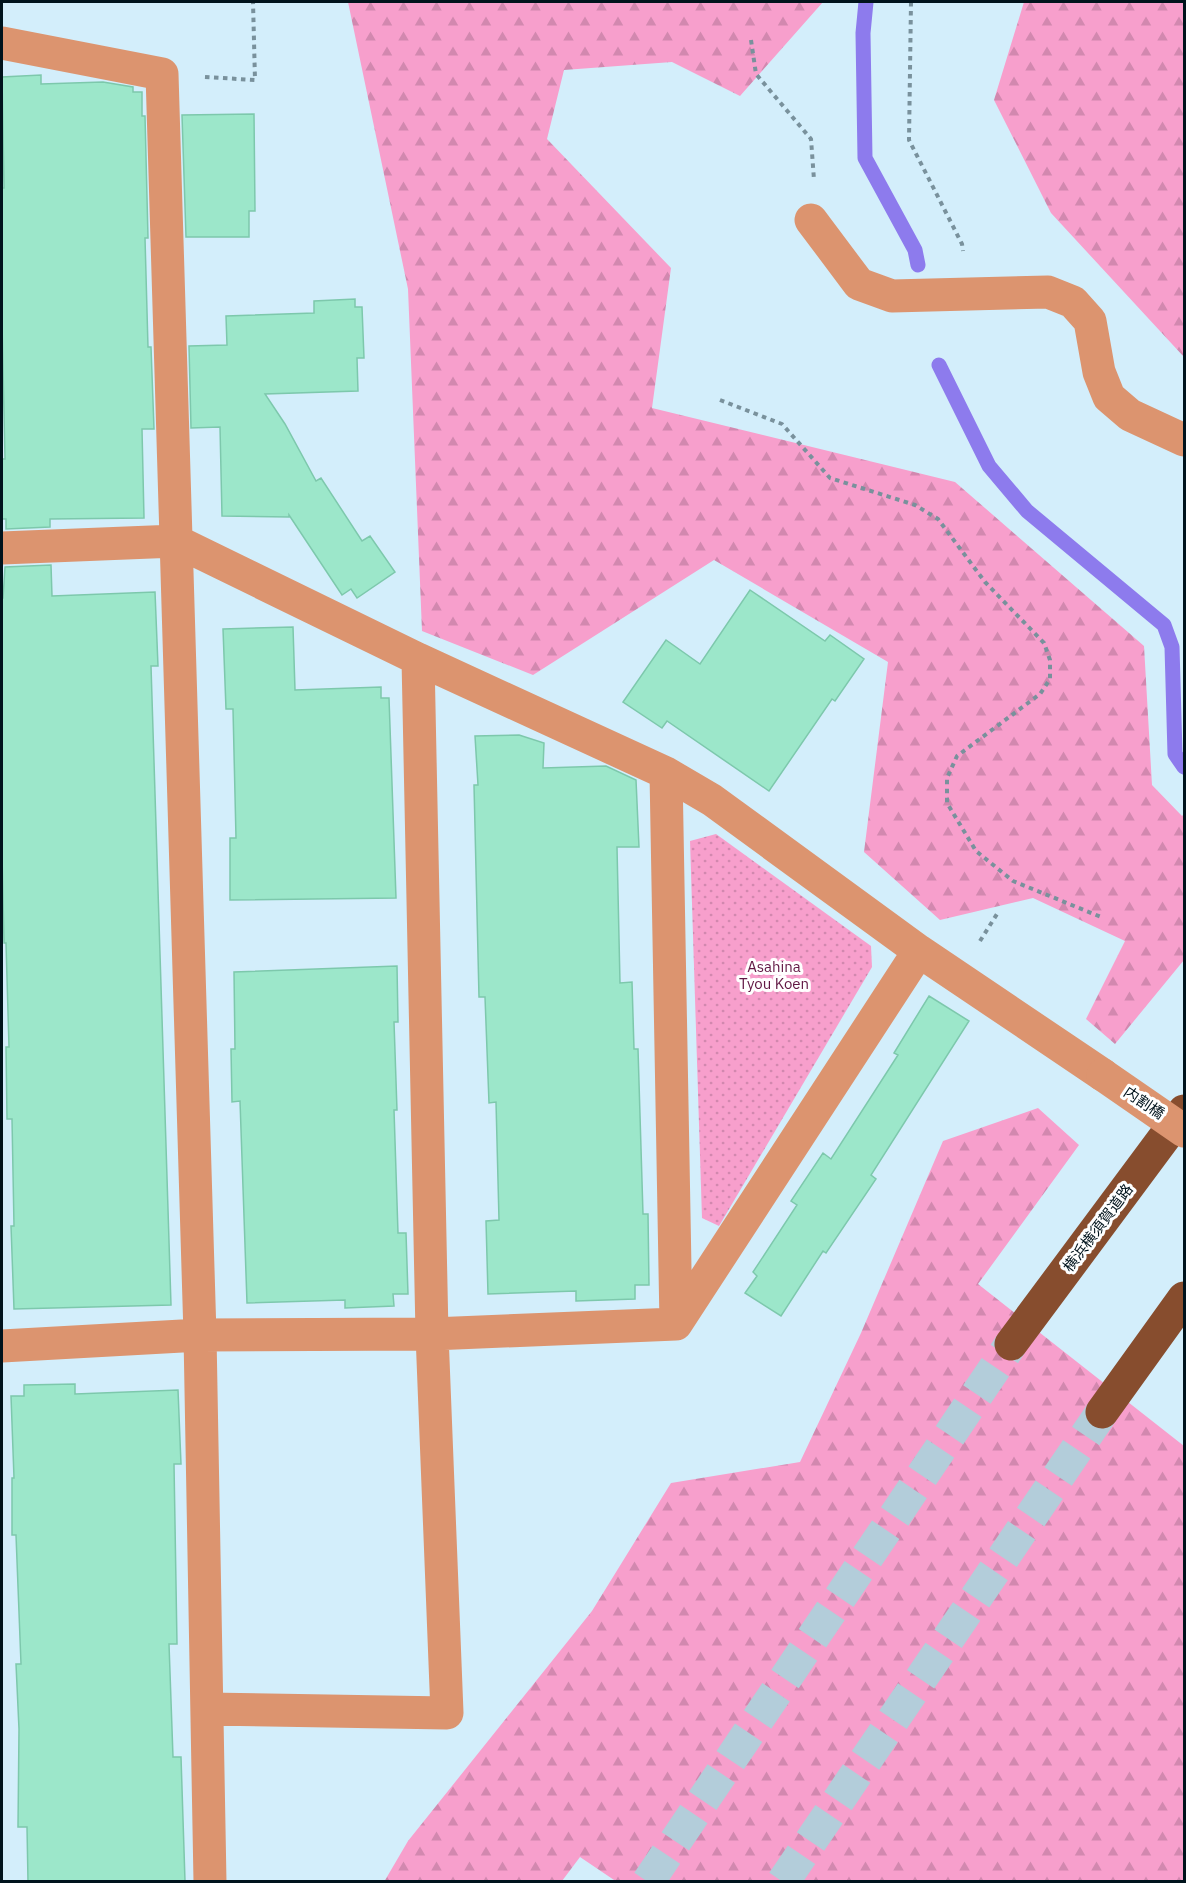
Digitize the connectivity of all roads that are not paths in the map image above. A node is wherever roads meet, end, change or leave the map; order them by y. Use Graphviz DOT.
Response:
graph roads {
  1 [pos="2,43"];
  2 [pos="811,220"];
  3 [pos="1185,440"];
  4 [pos="176,541"];
  5 [pos="2,548"];
  6 [pos="418,659"];
  7 [pos="666,773"];
  8 [pos="919,951"];
  9 [pos="1185,1111"];
  10 [pos="1185,1131"];
  11 [pos="1185,1298"];
  12 [pos="676,1324"];
  13 [pos="432,1334"];
  14 [pos="200,1335"];
  15 [pos="1011,1344"];
  16 [pos="2,1346"];
  17 [pos="1102,1412"];
  18 [pos="207,1709"];
  19 [pos="210,1881"];
  1 -- 4 [label="street"];
  2 -- 3 [label="street"];
  4 -- 5 [label="street"];
  4 -- 6 [label="street, 内割橋"];
  4 -- 14 [label="street"];
  6 -- 7 [label="street, 内割橋"];
  6 -- 13 [label="street"];
  7 -- 8 [label="street, 内割橋"];
  7 -- 12 [label="street"];
  8 -- 10 [label="street, 内割橋, bridge"];
  8 -- 12 [label="street"];
  9 -- 15 [label="highway, 横浜横須賀道路"];
  11 -- 17 [label="highway"];
  12 -- 13 [label="street"];
  13 -- 14 [label="street"];
  13 -- 18 [label="street"];
  14 -- 16 [label="street"];
  14 -- 18 [label="street"];
  18 -- 19 [label="street"];
}
